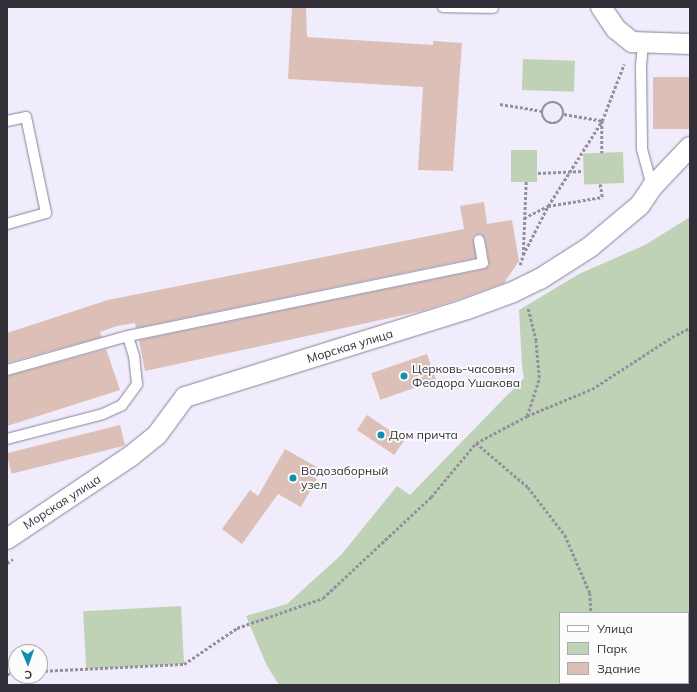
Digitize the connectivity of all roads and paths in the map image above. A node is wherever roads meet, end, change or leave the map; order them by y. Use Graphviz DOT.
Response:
graph roads {
  1 [pos="443,7"];
  2 [pos="602,7"];
  3 [pos="493,8"];
  4 [pos="638,43"];
  5 [pos="690,44"];
  6 [pos="500,104"];
  7 [pos="542,111"];
  8 [pos="564,114"];
  9 [pos="7,121"];
  10 [pos="602,121"];
  11 [pos="690,147"];
  12 [pos="602,152"];
  13 [pos="583,171"];
  14 [pos="568,172"];
  15 [pos="538,173"];
  16 [pos="526,181"];
  17 [pos="600,184"];
  18 [pos="652,187"];
  19 [pos="548,206"];
  20 [pos="524,218"];
  21 [pos="7,224"];
  22 [pos="479,240"];
  23 [pos="523,255"];
  24 [pos="513,292"];
  25 [pos="528,306"];
  26 [pos="690,328"];
  27 [pos="128,336"];
  28 [pos="7,370"];
  29 [pos="527,416"];
  30 [pos="7,439"];
  31 [pos="476,443"];
  32 [pos="7,539"];
  33 [pos="591,612"];
  34 [pos="48,671"];
  1 -- 3 [label="lane"];
  2 -- 4 [label="street"];
  4 -- 5 [label="street"];
  4 -- 10 [label="path"];
  4 -- 18 [label="lane"];
  6 -- 7 [label="path"];
  7 -- 8 [label="path"];
  7 -- 8 [label="path"];
  8 -- 10 [label="path"];
  9 -- 21 [label="lane"];
  10 -- 12 [label="path"];
  10 -- 14 [label="path"];
  11 -- 18 [label="street, Морская улица"];
  13 -- 14 [label="path"];
  14 -- 15 [label="path"];
  14 -- 19 [label="path"];
  16 -- 20 [label="path"];
  17 -- 19 [label="path"];
  18 -- 24 [label="street, Морская улица"];
  19 -- 20 [label="path"];
  19 -- 23 [label="path"];
  20 -- 23 [label="path"];
  22 -- 27 [label="lane"];
  23 -- 24 [label="path"];
  24 -- 32 [label="street, Морская улица"];
  25 -- 29 [label="path"];
  26 -- 29 [label="path"];
  27 -- 28 [label="lane"];
  27 -- 30 [label="lane"];
  29 -- 31 [label="path"];
  31 -- 33 [label="path"];
  31 -- 34 [label="path"];
}
